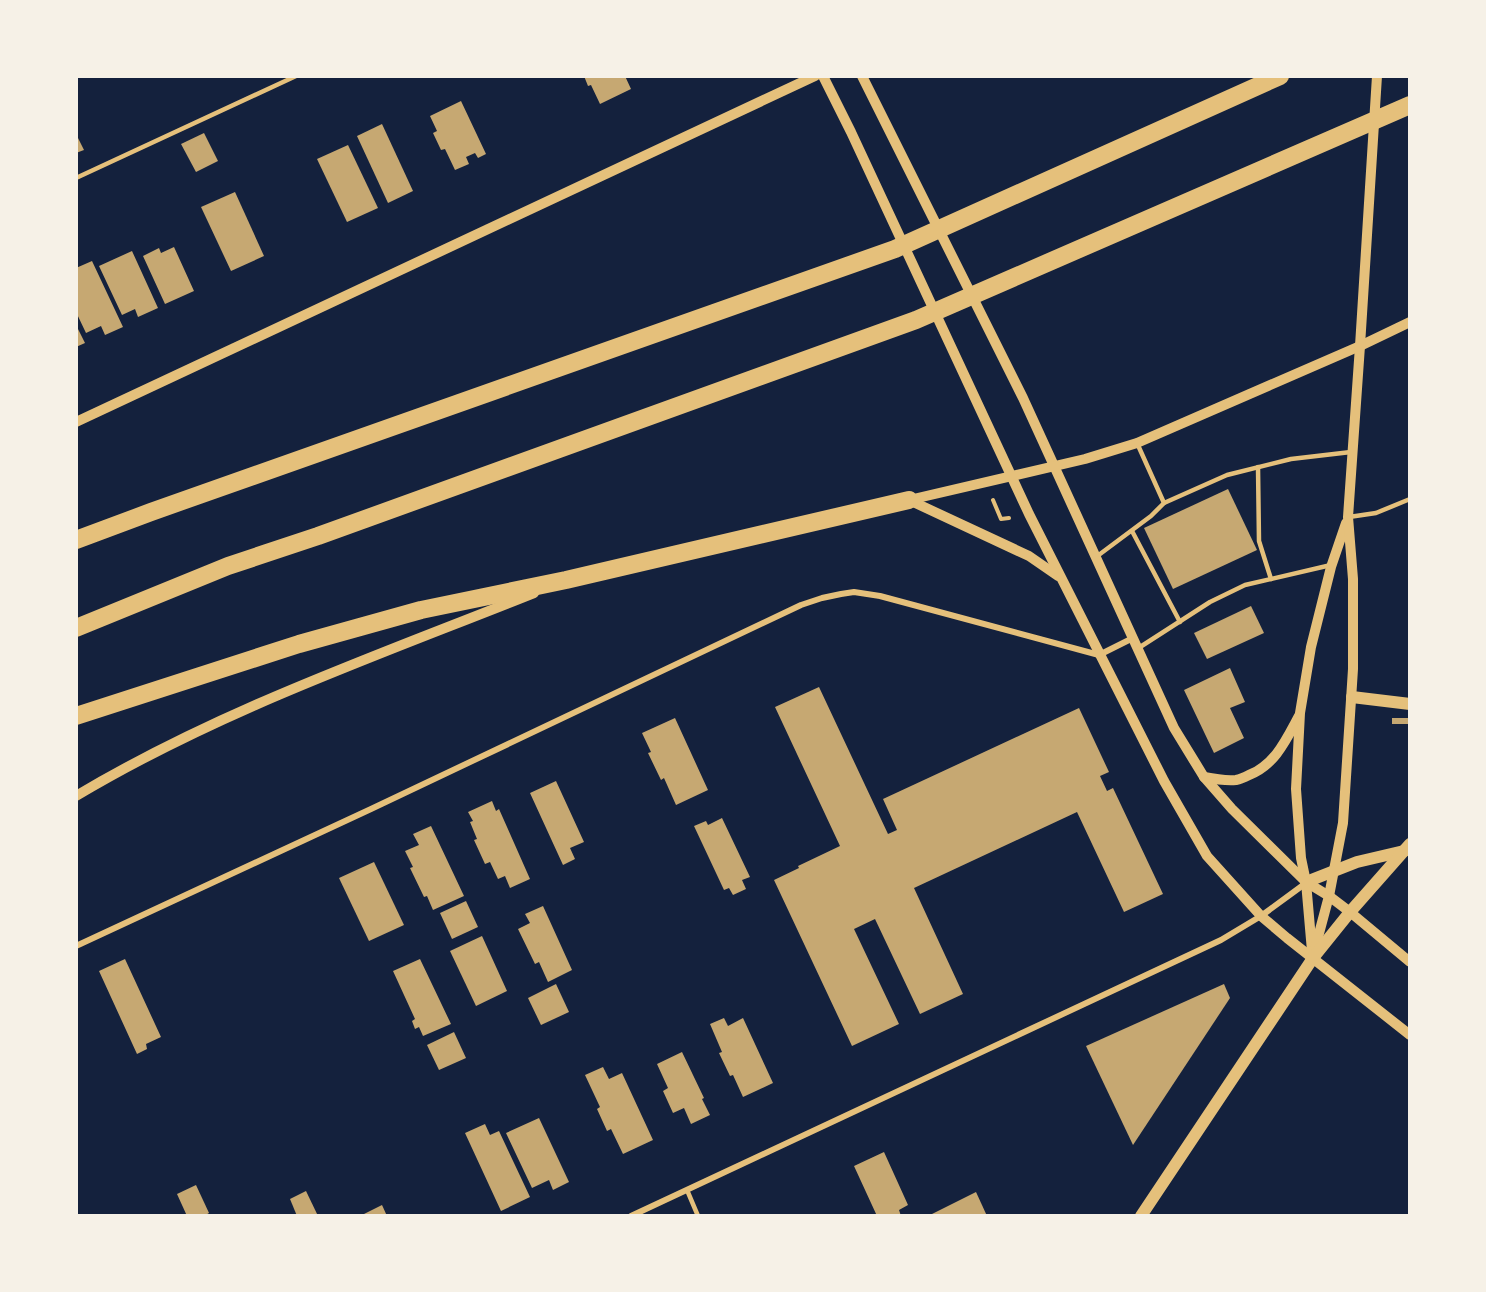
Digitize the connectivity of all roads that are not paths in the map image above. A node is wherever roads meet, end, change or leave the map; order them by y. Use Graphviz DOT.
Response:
graph roads {
  1 [pos="296,76"];
  2 [pos="815,76"];
  3 [pos="823,76"];
  4 [pos="862,76"];
  5 [pos="1274,76"];
  6 [pos="1280,76"];
  7 [pos="1377,76"];
  8 [pos="1256,87"];
  9 [pos="1410,105"];
  10 [pos="76,178"];
  11 [pos="1410,322"];
  12 [pos="1360,346"];
  13 [pos="76,422"];
  14 [pos="1137,443"];
  15 [pos="1353,451"];
  16 [pos="1054,465"];
  17 [pos="1258,467"];
  18 [pos="1011,476"];
  19 [pos="1410,499"];
  20 [pos="909,500"];
  21 [pos="1164,503"];
  22 [pos="1348,517"];
  23 [pos="1132,531"];
  24 [pos="76,540"];
  25 [pos="1096,557"];
  26 [pos="1332,565"];
  27 [pos="1060,578"];
  28 [pos="1271,579"];
  29 [pos="566,580"];
  30 [pos="1180,622"];
  31 [pos="76,628"];
  32 [pos="1133,638"];
  33 [pos="1137,649"];
  34 [pos="1099,655"];
  35 [pos="1352,697"];
  36 [pos="1410,704"];
  37 [pos="1300,713"];
  38 [pos="76,716"];
  39 [pos="1204,777"];
  40 [pos="76,796"];
  41 [pos="1408,852"];
  42 [pos="1334,871"];
  43 [pos="1306,882"];
  44 [pos="1329,896"];
  45 [pos="1350,912"];
  46 [pos="1261,916"];
  47 [pos="76,946"];
  48 [pos="1313,958"];
  49 [pos="1410,962"];
  50 [pos="1410,1035"];
  51 [pos="687,1190"];
  52 [pos="631,1215"];
  53 [pos="698,1215"];
  54 [pos="1141,1215"];
  1 -- 10 [label="lane"];
  2 -- 13 [label="street"];
  3 -- 18 [label="street"];
  4 -- 16 [label="street"];
  5 -- 8 [label="highway"];
  6 -- 8 [label="highway"];
  7 -- 12 [label="street"];
  8 -- 24 [label="highway"];
  9 -- 31 [label="highway"];
  11 -- 12 [label="street"];
  12 -- 14 [label="street"];
  12 -- 15 [label="street"];
  14 -- 16 [label="street"];
  14 -- 21 [label="lane"];
  15 -- 17 [label="lane"];
  15 -- 22 [label="street"];
  16 -- 18 [label="street"];
  16 -- 25 [label="street"];
  17 -- 21 [label="lane"];
  17 -- 28 [label="lane"];
  18 -- 20 [label="street"];
  18 -- 27 [label="street"];
  19 -- 22 [label="lane"];
  20 -- 27 [label="street"];
  20 -- 29 [label="highway"];
  21 -- 23 [label="lane"];
  22 -- 26 [label="street"];
  22 -- 35 [label="street"];
  23 -- 25 [label="lane"];
  23 -- 30 [label="lane"];
  25 -- 32 [label="street"];
  26 -- 28 [label="lane"];
  26 -- 37 [label="street"];
  27 -- 34 [label="street"];
  28 -- 30 [label="lane"];
  29 -- 38 [label="highway"];
  29 -- 40 [label="street"];
  30 -- 33 [label="lane"];
  32 -- 33 [label="street"];
  32 -- 34 [label="street"];
  33 -- 39 [label="street"];
  34 -- 46 [label="street"];
  34 -- 47 [label="street"];
  35 -- 36 [label="main road"];
  35 -- 42 [label="street"];
  37 -- 39 [label="street"];
  37 -- 43 [label="street"];
  39 -- 43 [label="street"];
  41 -- 42 [label="main road"];
  41 -- 45 [label="main road"];
  42 -- 43 [label="main road"];
  42 -- 44 [label="street"];
  43 -- 44 [label="street"];
  43 -- 46 [label="street"];
  43 -- 48 [label="street"];
  44 -- 45 [label="street"];
  44 -- 48 [label="street"];
  45 -- 48 [label="main road"];
  45 -- 49 [label="street"];
  46 -- 48 [label="street"];
  46 -- 51 [label="street"];
  48 -- 50 [label="street"];
  48 -- 54 [label="main road"];
  51 -- 52 [label="street"];
  51 -- 53 [label="lane"];
}
